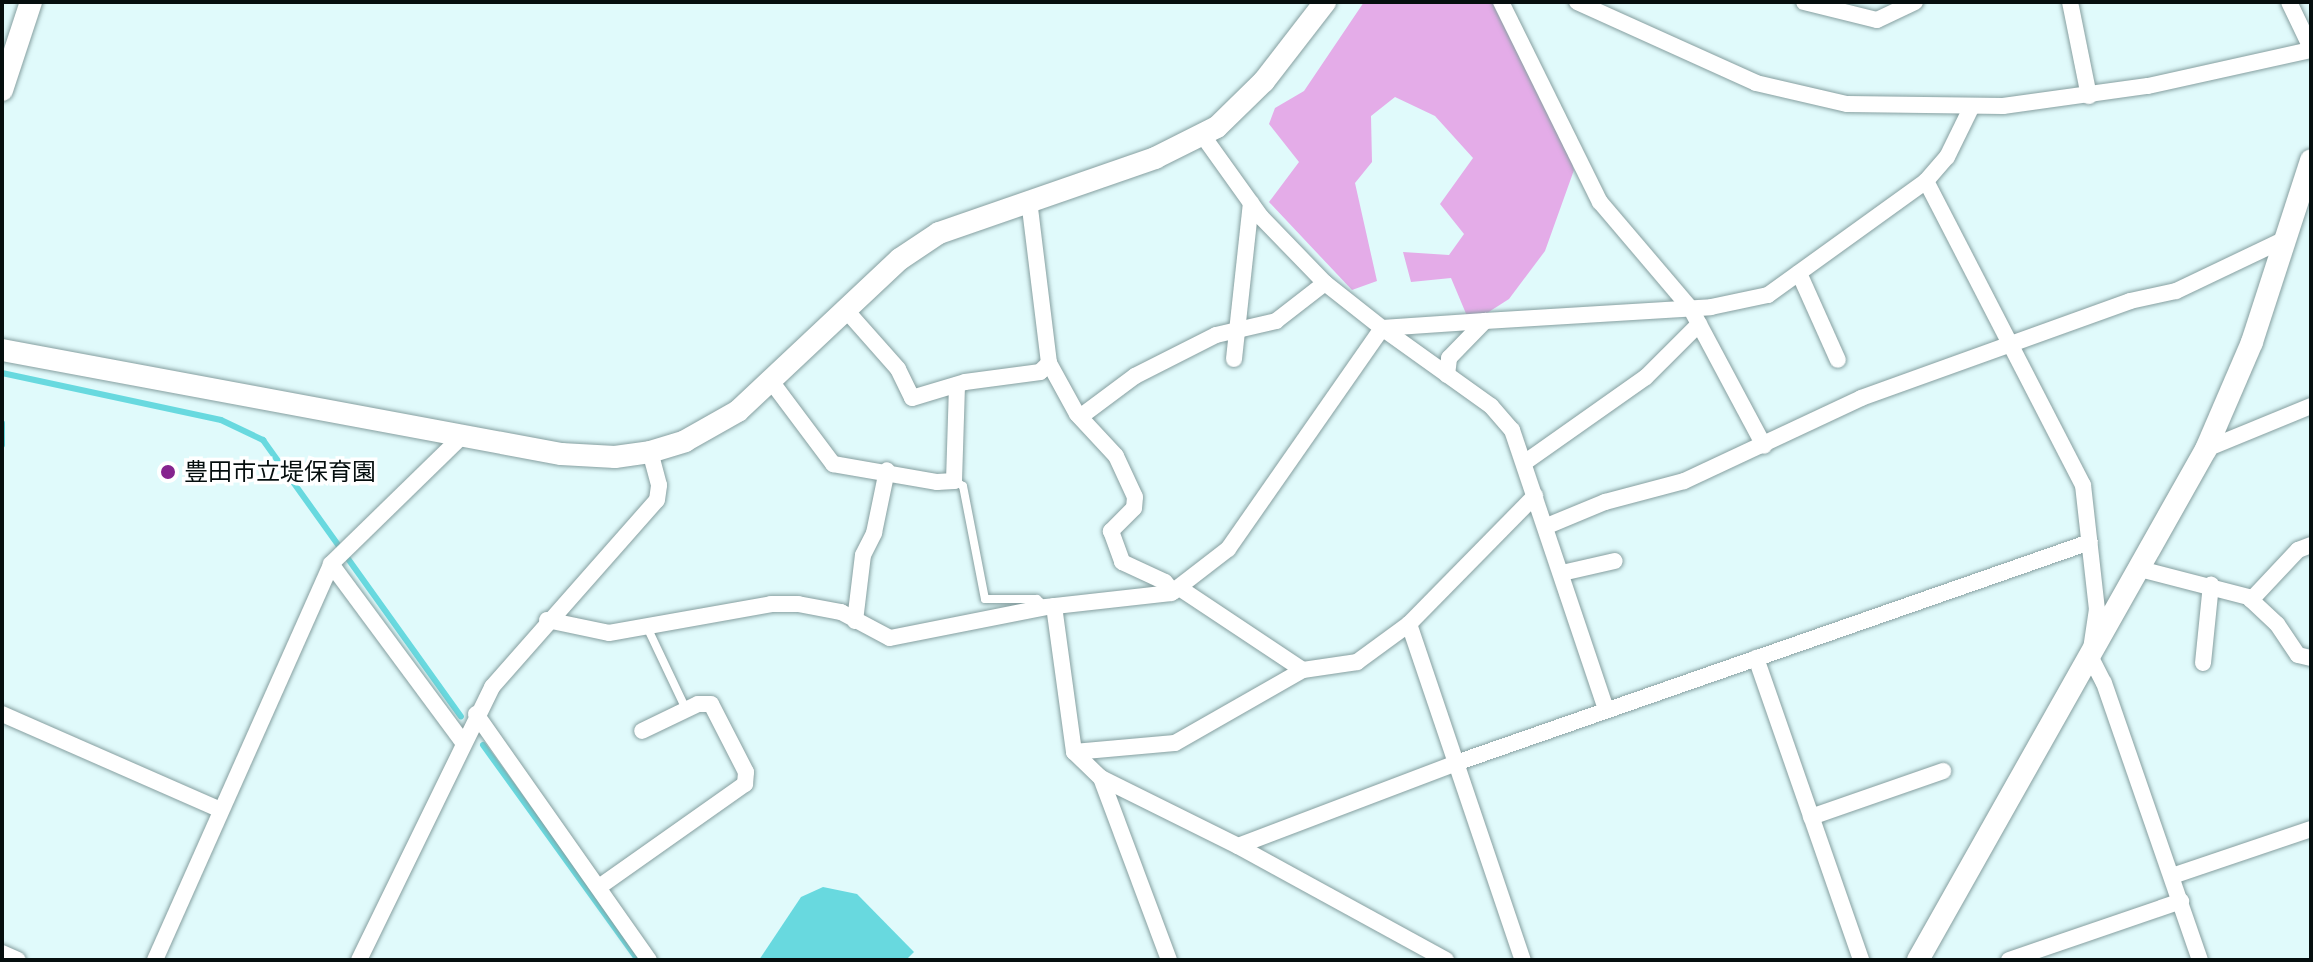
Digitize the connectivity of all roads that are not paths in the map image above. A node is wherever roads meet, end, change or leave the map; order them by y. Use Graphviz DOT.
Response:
graph roads {
  1 [pos="31,2"];
  2 [pos="1325,2"];
  3 [pos="1501,2"];
  4 [pos="1804,2"];
  5 [pos="1915,2"];
  6 [pos="2070,2"];
  7 [pos="2289,2"];
  8 [pos="1591,4"];
  9 [pos="2311,49"];
  10 [pos="2,90"];
  11 [pos="2089,96"];
  12 [pos="1971,108"];
  13 [pos="1203,136"];
  14 [pos="2311,160"];
  15 [pos="1926,181"];
  16 [pos="1029,200"];
  17 [pos="1251,203"];
  18 [pos="2285,239"];
  19 [pos="1799,273"];
  20 [pos="1325,283"];
  21 [pos="845,309"];
  22 [pos="1695,316"];
  23 [pos="1485,321"];
  24 [pos="1235,328"];
  25 [pos="1382,328"];
  26 [pos="2011,345"];
  27 [pos="2,350"];
  28 [pos="1234,359"];
  29 [pos="1838,360"];
  30 [pos="1049,363"];
  31 [pos="1447,375"];
  32 [pos="771,381"];
  33 [pos="957,385"];
  34 [pos="2311,406"];
  35 [pos="1080,417"];
  36 [pos="463,435"];
  37 [pos="1764,446"];
  38 [pos="2206,449"];
  39 [pos="650,452"];
  40 [pos="1524,463"];
  41 [pos="887,470"];
  42 [pos="954,481"];
  43 [pos="1535,496"];
  44 [pos="1547,526"];
  45 [pos="2090,542"];
  46 [pos="2311,545"];
  47 [pos="334,561"];
  48 [pos="1615,561"];
  49 [pos="2140,569"];
  50 [pos="1562,573"];
  51 [pos="2211,584"];
  52 [pos="1177,591"];
  53 [pos="2251,600"];
  54 [pos="1050,606"];
  55 [pos="547,620"];
  56 [pos="855,621"];
  57 [pos="1409,624"];
  58 [pos="647,627"];
  59 [pos="2090,656"];
  60 [pos="1756,658"];
  61 [pos="2311,658"];
  62 [pos="2203,663"];
  63 [pos="1303,670"];
  64 [pos="686,710"];
  65 [pos="1606,710"];
  66 [pos="2,714"];
  67 [pos="476,714"];
  68 [pos="642,731"];
  69 [pos="462,741"];
  70 [pos="1074,752"];
  71 [pos="1456,763"];
  72 [pos="1943,771"];
  73 [pos="1101,778"];
  74 [pos="221,810"];
  75 [pos="1811,817"];
  76 [pos="2311,829"];
  77 [pos="1238,846"];
  78 [pos="2172,876"];
  79 [pos="599,887"];
  80 [pos="2181,901"];
  81 [pos="2,953"];
  82 [pos="18,960"];
  83 [pos="155,960"];
  84 [pos="359,960"];
  85 [pos="649,960"];
  86 [pos="1169,960"];
  87 [pos="1446,960"];
  88 [pos="1523,960"];
  89 [pos="1861,960"];
  90 [pos="1918,960"];
  91 [pos="2009,960"];
  92 [pos="2200,960"];
  1 -- 10 [label="street"];
  2 -- 13 [label="street"];
  3 -- 22 [label="street"];
  4 -- 5 [label="street"];
  6 -- 11 [label="street"];
  7 -- 9 [label="street"];
  8 -- 12 [label="street"];
  9 -- 11 [label="street"];
  11 -- 12 [label="street"];
  12 -- 15 [label="street"];
  13 -- 16 [label="street"];
  13 -- 17 [label="street"];
  14 -- 18 [label="street"];
  15 -- 19 [label="street"];
  15 -- 26 [label="street"];
  16 -- 21 [label="street"];
  16 -- 30 [label="street"];
  17 -- 20 [label="street"];
  17 -- 24 [label="street"];
  18 -- 26 [label="street"];
  18 -- 38 [label="street"];
  19 -- 22 [label="street"];
  19 -- 29 [label="street"];
  20 -- 24 [label="street"];
  20 -- 25 [label="street"];
  21 -- 32 [label="street"];
  21 -- 33 [label="street"];
  22 -- 23 [label="street"];
  22 -- 37 [label="street"];
  22 -- 40 [label="street"];
  23 -- 25 [label="street"];
  23 -- 31 [label="street"];
  24 -- 28 [label="street"];
  24 -- 35 [label="street"];
  25 -- 31 [label="street"];
  25 -- 52 [label="street"];
  26 -- 37 [label="street"];
  26 -- 45 [label="street"];
  27 -- 36 [label="street"];
  30 -- 33 [label="street"];
  30 -- 35 [label="street"];
  31 -- 40 [label="street"];
  32 -- 39 [label="street"];
  32 -- 41 [label="street"];
  33 -- 42 [label="street"];
  34 -- 38 [label="street"];
  35 -- 52 [label="street"];
  36 -- 39 [label="street"];
  36 -- 47 [label="street"];
  37 -- 44 [label="street"];
  38 -- 49 [label="street"];
  39 -- 55 [label="street"];
  40 -- 43 [label="street"];
  41 -- 42 [label="street"];
  41 -- 56 [label="street"];
  42 -- 54 [label="lane"];
  43 -- 44 [label="street"];
  43 -- 57 [label="street"];
  44 -- 50 [label="street"];
  45 -- 59 [label="street"];
  45 -- 60 [label="street"];
  46 -- 53 [label="street"];
  47 -- 69 [label="street"];
  47 -- 74 [label="street"];
  48 -- 50 [label="street"];
  49 -- 51 [label="street"];
  49 -- 59 [label="street"];
  50 -- 65 [label="street"];
  51 -- 53 [label="street"];
  51 -- 62 [label="street"];
  52 -- 54 [label="street"];
  52 -- 63 [label="street"];
  53 -- 61 [label="street"];
  54 -- 56 [label="street"];
  54 -- 70 [label="street"];
  55 -- 58 [label="street"];
  55 -- 67 [label="street"];
  56 -- 58 [label="street"];
  57 -- 63 [label="street"];
  57 -- 71 [label="street"];
  58 -- 64 [label="lane"];
  59 -- 78 [label="street"];
  59 -- 90 [label="street"];
  60 -- 65 [label="street"];
  60 -- 75 [label="street"];
  63 -- 70 [label="street"];
  64 -- 68 [label="street"];
  64 -- 79 [label="street"];
  65 -- 71 [label="street"];
  66 -- 74 [label="street"];
  67 -- 69 [label="street"];
  67 -- 79 [label="street"];
  69 -- 84 [label="street"];
  70 -- 73 [label="street"];
  71 -- 77 [label="street"];
  71 -- 88 [label="street"];
  72 -- 75 [label="street"];
  73 -- 77 [label="street"];
  73 -- 86 [label="street"];
  74 -- 83 [label="street"];
  75 -- 89 [label="street"];
  76 -- 78 [label="street"];
  77 -- 87 [label="street"];
  78 -- 80 [label="street"];
  79 -- 85 [label="street"];
  80 -- 91 [label="street"];
  80 -- 92 [label="street"];
  81 -- 82 [label="street"];
}
